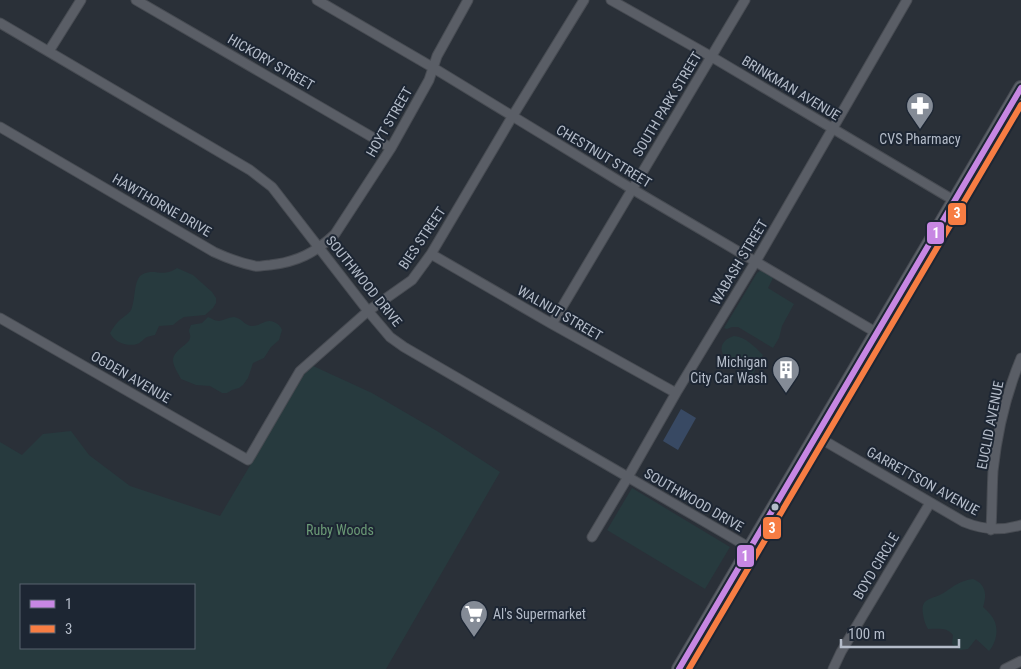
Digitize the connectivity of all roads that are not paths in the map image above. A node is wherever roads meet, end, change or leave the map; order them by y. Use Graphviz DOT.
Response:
graph roads {
  1 [pos="81,0"];
  2 [pos="136,0"];
  3 [pos="317,0"];
  4 [pos="468,0"];
  5 [pos="584,0"];
  6 [pos="611,0"];
  7 [pos="745,0"];
  8 [pos="907,0"];
  9 [pos="0,23"];
  10 [pos="49,51"];
  11 [pos="712,57"];
  12 [pos="432,67"];
  13 [pos="1021,88"];
  14 [pos="512,117"];
  15 [pos="0,127"];
  16 [pos="832,129"];
  17 [pos="391,148"];
  18 [pos="632,189"];
  19 [pos="955,201"];
  20 [pos="319,248"];
  21 [pos="432,254"];
  22 [pos="756,261"];
  23 [pos="368,312"];
  24 [pos="0,318"];
  25 [pos="552,324"];
  26 [pos="877,333"];
  27 [pos="1021,358"];
  28 [pos="676,393"];
  29 [pos="816,436"];
  30 [pos="248,460"];
  31 [pos="628,477"];
  32 [pos="930,503"];
  33 [pos="1021,525"];
  34 [pos="992,530"];
  35 [pos="592,537"];
  36 [pos="750,548"];
  37 [pos="1021,660"];
  38 [pos="679,669"];
  39 [pos="833,669"];
  40 [pos="1005,669"];
  1 -- 10 [label="street"];
  2 -- 17 [label="street, HICKORY STREET"];
  3 -- 12 [label="street, CHESTNUT STREET"];
  4 -- 12 [label="street, HOYT STREET"];
  5 -- 14 [label="street, BIES STREET"];
  6 -- 11 [label="street, BRINKMAN AVENUE"];
  7 -- 11 [label="street, SOUTH PARK STREET"];
  8 -- 16 [label="street, WABASH STREET"];
  9 -- 10 [label="street, SOUTHWOOD DRIVE"];
  10 -- 20 [label="street, SOUTHWOOD DRIVE"];
  11 -- 16 [label="street, BRINKMAN AVENUE"];
  11 -- 18 [label="street, SOUTH PARK STREET"];
  12 -- 14 [label="street, CHESTNUT STREET"];
  12 -- 17 [label="street, HOYT STREET"];
  13 -- 19 [label="main road"];
  14 -- 18 [label="street, CHESTNUT STREET"];
  14 -- 21 [label="street, BIES STREET"];
  15 -- 20 [label="street, HAWTHORNE DRIVE"];
  16 -- 19 [label="street, BRINKMAN AVENUE"];
  16 -- 22 [label="street, WABASH STREET"];
  17 -- 20 [label="street, HOYT STREET"];
  18 -- 22 [label="street, CHESTNUT STREET"];
  18 -- 25 [label="street, SOUTH PARK STREET"];
  19 -- 26 [label="main road"];
  20 -- 23 [label="street, SOUTHWOOD DRIVE"];
  21 -- 23 [label="street, BIES STREET"];
  21 -- 25 [label="street, WALNUT STREET"];
  22 -- 26 [label="street, CHESTNUT STREET"];
  22 -- 28 [label="street, WABASH STREET"];
  23 -- 30 [label="street, BIES STREET"];
  23 -- 31 [label="street, SOUTHWOOD DRIVE"];
  24 -- 30 [label="street, OGDEN AVENUE"];
  25 -- 28 [label="street, WALNUT STREET"];
  26 -- 29 [label="main road"];
  27 -- 34 [label="street, EUCLID AVENUE"];
  28 -- 31 [label="street, WABASH STREET"];
  29 -- 32 [label="street, GARRETTSON AVENUE"];
  29 -- 36 [label="main road"];
  31 -- 35 [label="street, WABASH STREET"];
  31 -- 36 [label="street, SOUTHWOOD DRIVE"];
  32 -- 34 [label="street, GARRETTSON AVENUE"];
  32 -- 39 [label="street, BOYD CIRCLE"];
  33 -- 34 [label="street, GARRETTSON AVENUE"];
  36 -- 38 [label="main road"];
  37 -- 40 [label="street"];
}
